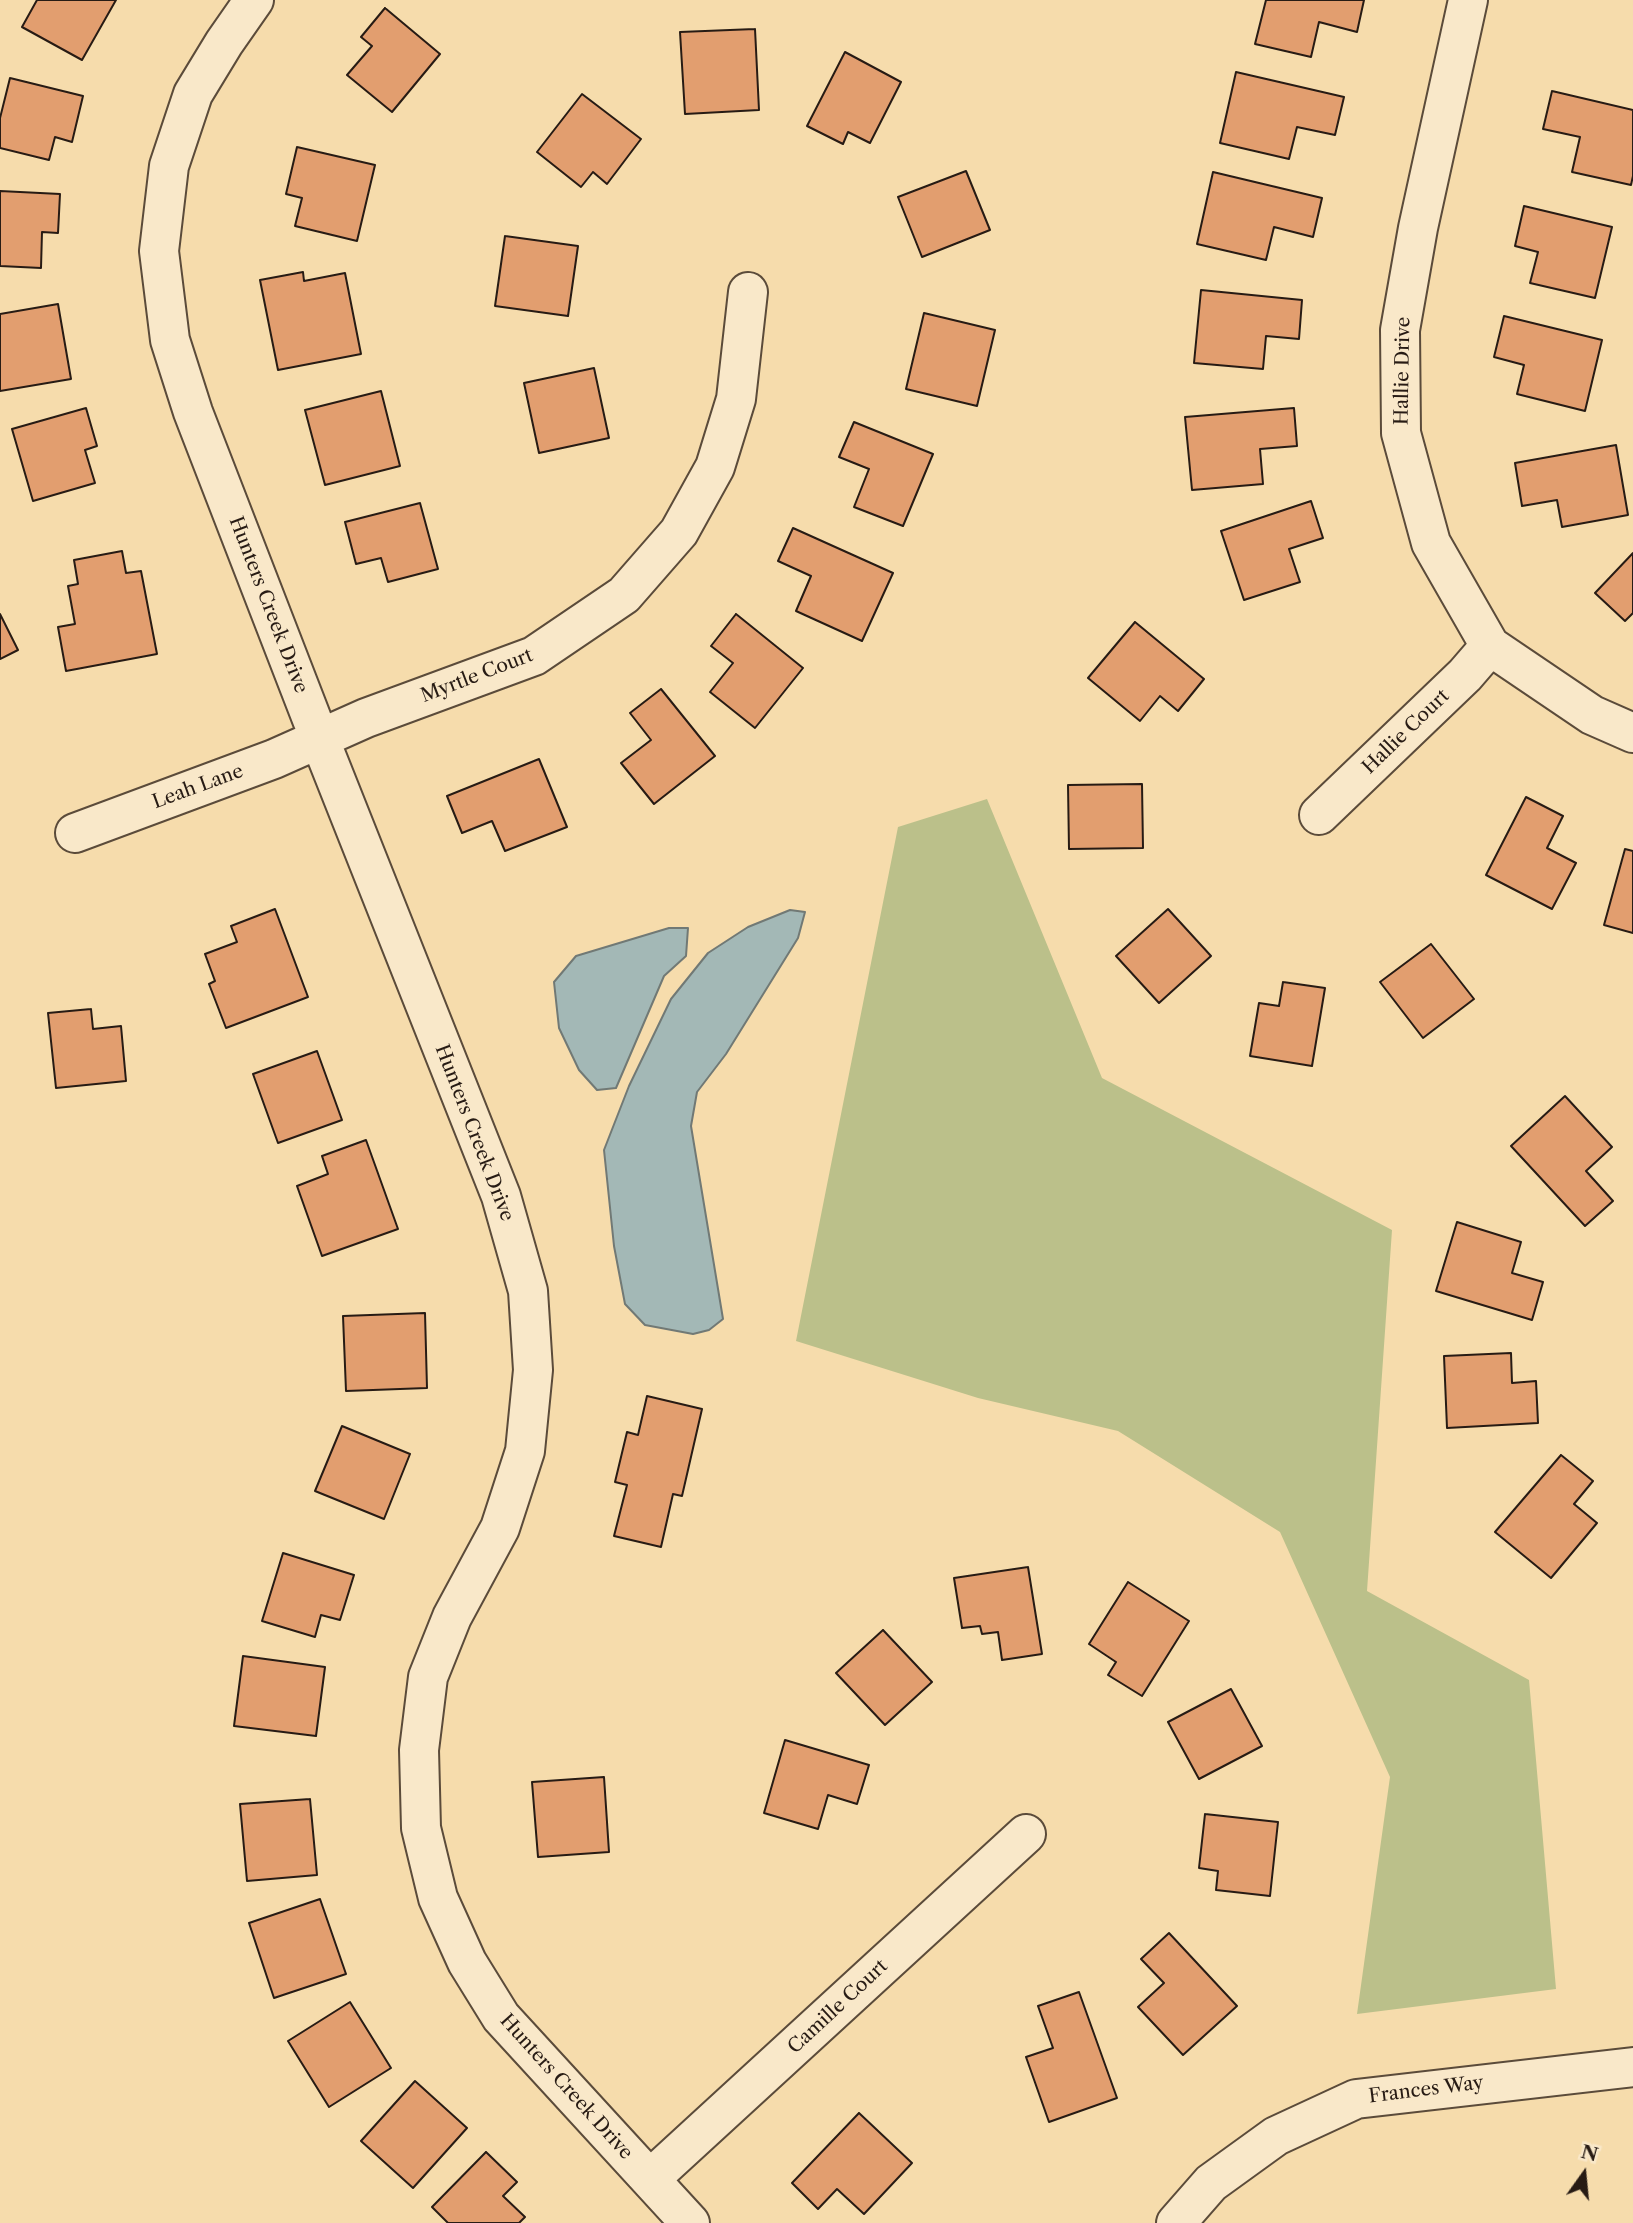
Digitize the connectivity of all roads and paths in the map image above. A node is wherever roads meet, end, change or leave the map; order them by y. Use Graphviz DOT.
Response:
graph roads {
  1 [pos="254,0"];
  2 [pos="1468,0"];
  3 [pos="748,292"];
  4 [pos="1490,646"];
  5 [pos="1633,733"];
  6 [pos="320,740"];
  7 [pos="1319,815"];
  8 [pos="75,833"];
  9 [pos="1026,1834"];
  10 [pos="1633,2067"];
  11 [pos="650,2179"];
  12 [pos="690,2223"];
  13 [pos="1176,2223"];
  1 -- 6 [label="street, Hunters Creek Drive"];
  2 -- 4 [label="street, Hallie Drive"];
  3 -- 6 [label="street, Myrtle Court"];
  4 -- 5 [label="street, Hallie Drive"];
  4 -- 7 [label="street, Hallie Court"];
  6 -- 8 [label="street, Leah Lane"];
  6 -- 11 [label="street, Hunters Creek Drive"];
  9 -- 11 [label="street, Camille Court"];
  10 -- 13 [label="street, Frances Way"];
  11 -- 12 [label="street, Hunters Creek Drive"];
}
